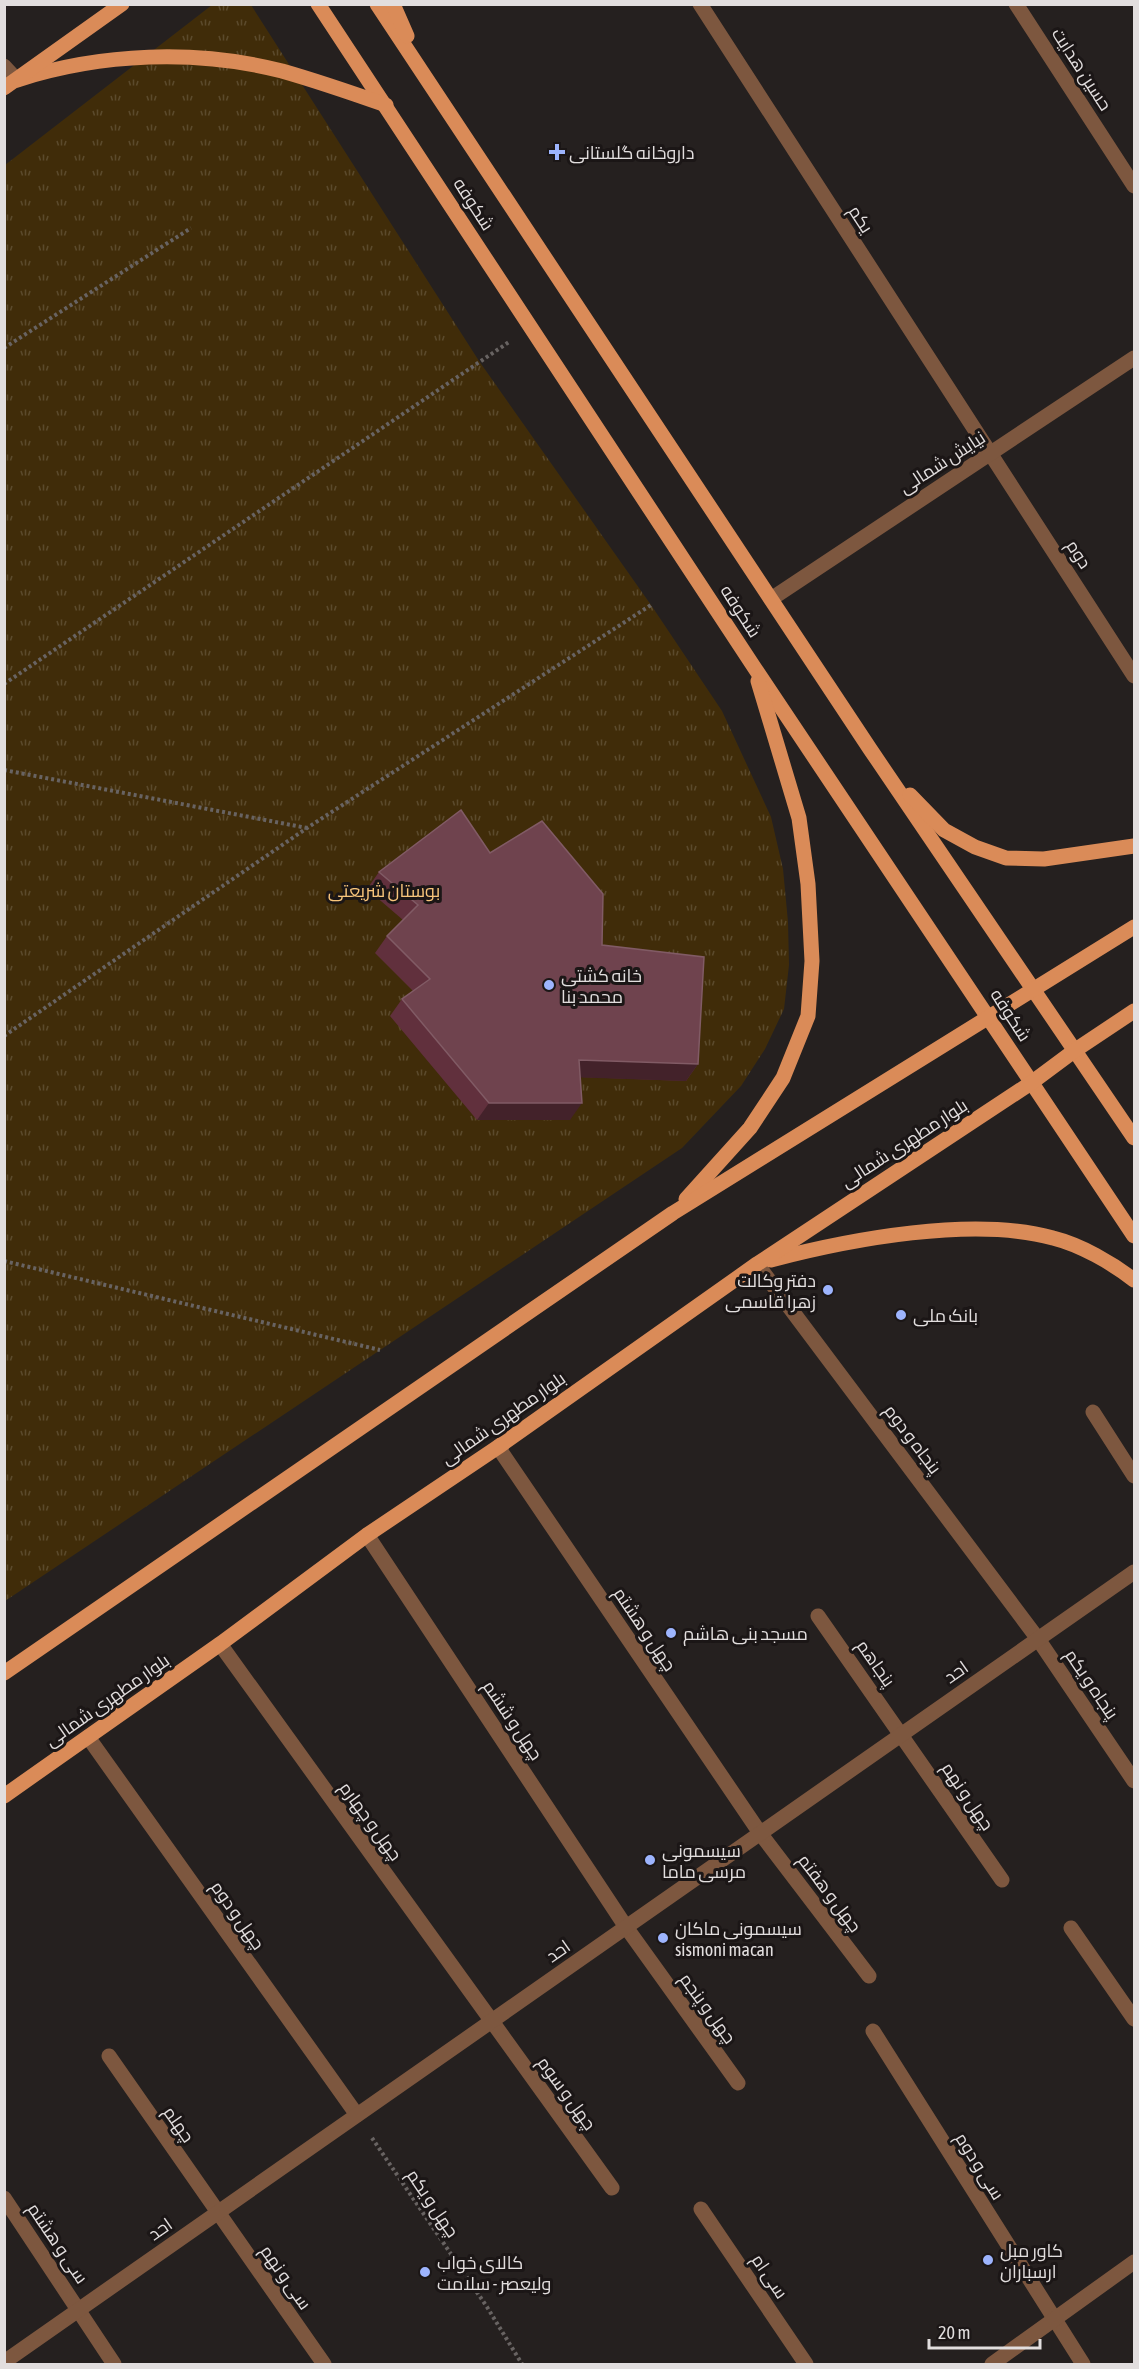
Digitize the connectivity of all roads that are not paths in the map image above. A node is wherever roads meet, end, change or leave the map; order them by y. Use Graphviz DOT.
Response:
graph roads {
  1 [pos="122,4"];
  2 [pos="318,4"];
  3 [pos="377,4"];
  4 [pos="393,4"];
  5 [pos="700,4"];
  6 [pos="1016,4"];
  7 [pos="4,66"];
  8 [pos="420,70"];
  9 [pos="11,84"];
  10 [pos="386,105"];
  11 [pos="1134,186"];
  12 [pos="1134,358"];
  13 [pos="990,454"];
  14 [pos="771,599"];
  15 [pos="754,667"];
  16 [pos="1134,676"];
  17 [pos="870,748"];
  18 [pos="1134,846"];
  19 [pos="1134,927"];
  20 [pos="1032,990"];
  21 [pos="1134,1011"];
  22 [pos="989,1017"];
  23 [pos="1074,1051"];
  24 [pos="1031,1083"];
  25 [pos="1134,1138"];
  26 [pos="673,1213"];
  27 [pos="1134,1236"];
  28 [pos="757,1264"];
  29 [pos="1134,1280"];
  30 [pos="1093,1412"];
  31 [pos="498,1447"];
  32 [pos="1134,1476"];
  33 [pos="367,1535"];
  34 [pos="1134,1572"];
  35 [pos="818,1616"];
  36 [pos="1038,1639"];
  37 [pos="220,1644"];
  38 [pos="4,1674"];
  39 [pos="902,1734"];
  40 [pos="88,1737"];
  41 [pos="1134,1781"];
  42 [pos="4,1796"];
  43 [pos="760,1833"];
  44 [pos="1002,1880"];
  45 [pos="626,1927"];
  46 [pos="1071,1928"];
  47 [pos="868,1976"];
  48 [pos="1134,2019"];
  49 [pos="491,2022"];
  50 [pos="873,2031"];
  51 [pos="109,2056"];
  52 [pos="738,2083"];
  53 [pos="357,2115"];
  54 [pos="612,2188"];
  55 [pos="4,2198"];
  56 [pos="701,2209"];
  57 [pos="217,2213"];
  58 [pos="1134,2262"];
  59 [pos="79,2310"];
  60 [pos="1054,2321"];
  61 [pos="4,2362"];
  62 [pos="114,2364"];
  63 [pos="324,2364"];
  64 [pos="806,2364"];
  65 [pos="992,2364"];
  66 [pos="1083,2364"];
  1 -- 9 [label="main road"];
  2 -- 10 [label="main road, شکوفه"];
  3 -- 8 [label="main road, شکوفه"];
  4 -- 8 [label="main road"];
  5 -- 13 [label="street, یکم"];
  6 -- 11 [label="street, حسین هدایت"];
  7 -- 9 [label="street"];
  8 -- 14 [label="main road, شکوفه"];
  9 -- 10 [label="main road"];
  10 -- 15 [label="main road, شکوفه"];
  12 -- 13 [label="street, نیایش شمالی"];
  13 -- 14 [label="street, نیایش شمالی"];
  13 -- 16 [label="street, دوم"];
  14 -- 17 [label="main road, شکوفه"];
  15 -- 22 [label="main road, شکوفه"];
  15 -- 26 [label="main road"];
  17 -- 18 [label="main road"];
  17 -- 20 [label="main road, شکوفه"];
  19 -- 20 [label="main road"];
  20 -- 22 [label="main road"];
  20 -- 23 [label="main road, شکوفه"];
  21 -- 23 [label="main road, بلوار مطهری شمالی"];
  22 -- 24 [label="main road, شکوفه"];
  22 -- 26 [label="main road"];
  23 -- 24 [label="main road, بلوار مطهری شمالی"];
  23 -- 25 [label="main road, شکوفه"];
  24 -- 27 [label="main road, شکوفه"];
  24 -- 28 [label="main road, بلوار مطهری شمالی"];
  26 -- 38 [label="main road"];
  28 -- 29 [label="main road"];
  28 -- 31 [label="main road, بلوار مطهری شمالی"];
  28 -- 36 [label="street, پنجاه و دوم"];
  30 -- 32 [label="street"];
  31 -- 33 [label="main road, بلوار مطهری شمالی"];
  31 -- 43 [label="street, چهل و هشتم"];
  33 -- 37 [label="main road, بلوار مطهری شمالی"];
  33 -- 45 [label="street, چهل و ششم"];
  34 -- 36 [label="street, احد"];
  35 -- 39 [label="street, پنجاهم"];
  36 -- 39 [label="street, احد"];
  36 -- 41 [label="street, پنجاه و یکم"];
  37 -- 40 [label="main road, بلوار مطهری شمالی"];
  37 -- 49 [label="street, چهل و چهارم"];
  39 -- 43 [label="street, احد"];
  39 -- 44 [label="street, چهل و نهم"];
  40 -- 42 [label="main road, بلوار مطهری شمالی"];
  40 -- 53 [label="street, چهل و دوم"];
  43 -- 45 [label="street, احد"];
  43 -- 47 [label="street, چهل و هفتم"];
  45 -- 49 [label="street, احد"];
  45 -- 52 [label="street, چهل و پنجم"];
  46 -- 48 [label="street"];
  49 -- 53 [label="street, احد"];
  49 -- 54 [label="street, چهل و سوم"];
  50 -- 60 [label="street, سی و دوم"];
  51 -- 57 [label="street, چهلم"];
  53 -- 57 [label="street, احد"];
  55 -- 59 [label="street, سی و هشتم"];
  56 -- 64 [label="street, سی ام"];
  57 -- 59 [label="street, احد"];
  57 -- 63 [label="street, سی و نهم"];
  58 -- 60 [label="street"];
  59 -- 61 [label="street, احد"];
  59 -- 62 [label="street, سی و هشتم"];
  60 -- 65 [label="street"];
  60 -- 66 [label="street, سی و دوم"];
}
